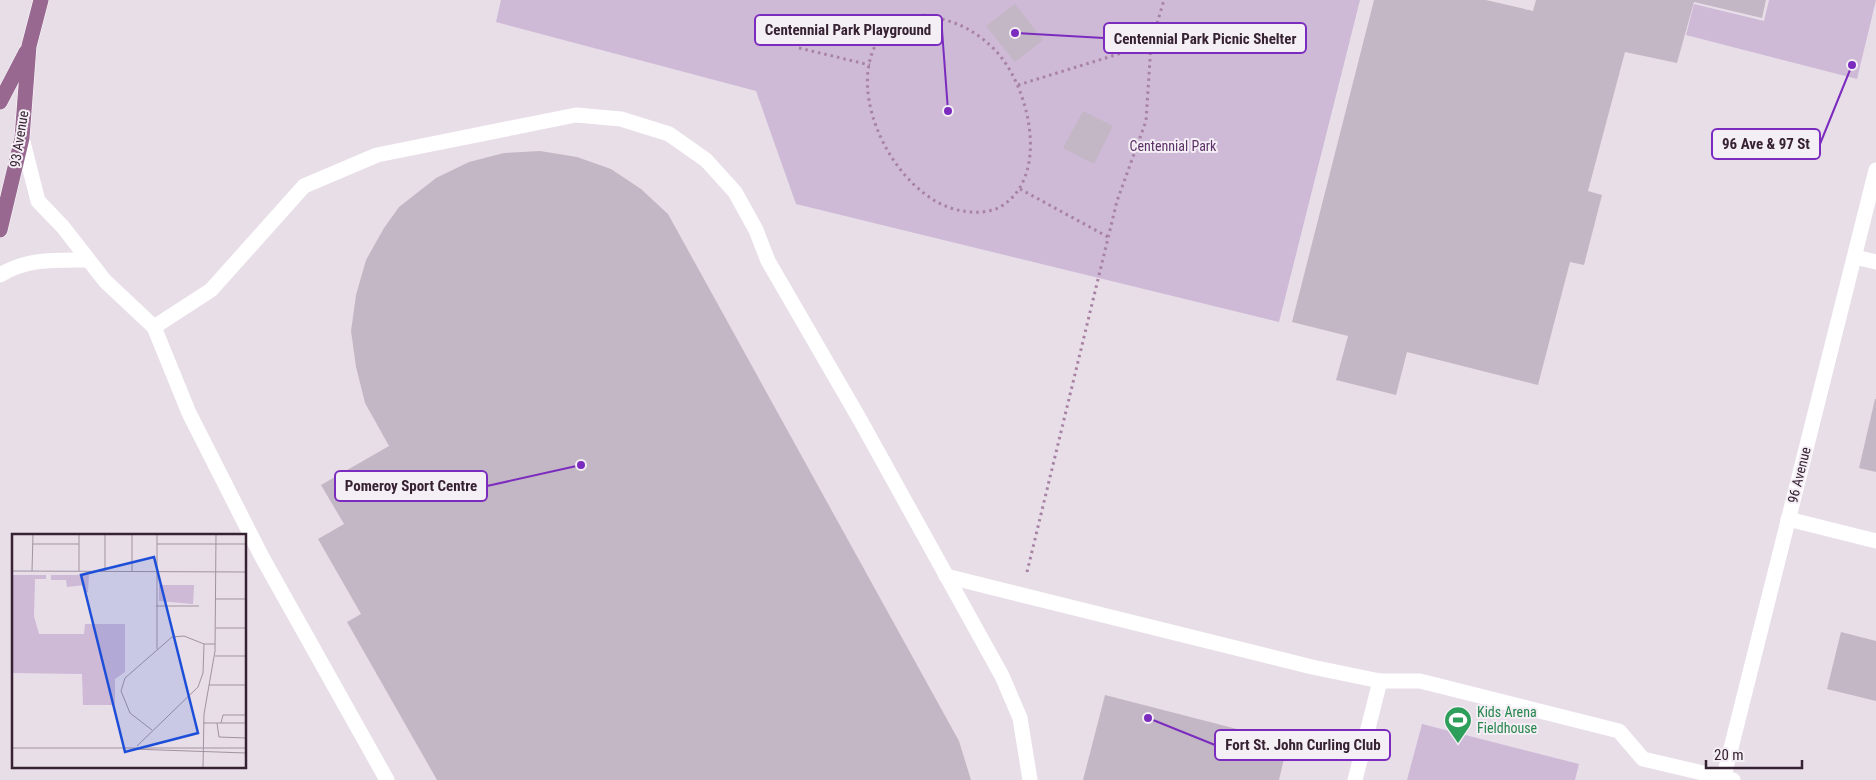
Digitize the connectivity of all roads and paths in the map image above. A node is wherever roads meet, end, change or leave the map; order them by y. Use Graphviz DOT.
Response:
graph roads {
  1 [pos="41,0"];
  2 [pos="1164,0"];
  3 [pos="1152,44"];
  4 [pos="29,46"];
  5 [pos="798,48"];
  6 [pos="870,65"];
  7 [pos="1018,85"];
  8 [pos="0,102"];
  9 [pos="22,138"];
  10 [pos="1876,170"];
  11 [pos="1020,189"];
  12 [pos="0,230"];
  13 [pos="1110,238"];
  14 [pos="1855,257"];
  15 [pos="88,260"];
  16 [pos="1876,262"];
  17 [pos="0,275"];
  18 [pos="154,327"];
  19 [pos="1788,519"];
  20 [pos="1876,541"];
  21 [pos="946,576"];
  22 [pos="1022,595"];
  23 [pos="1380,681"];
  24 [pos="1726,779"];
  25 [pos="387,780"];
  26 [pos="1030,780"];
  27 [pos="1355,780"];
  1 -- 4 [label="main road, 93 Avenue"];
  2 -- 3 [label="path"];
  3 -- 7 [label="path"];
  3 -- 13 [label="path"];
  4 -- 8 [label="main road, 93 Avenue"];
  4 -- 9 [label="main road, 93 Avenue"];
  5 -- 6 [label="path"];
  6 -- 7 [label="path"];
  6 -- 11 [label="path"];
  7 -- 11 [label="path"];
  9 -- 12 [label="main road, 93 Avenue"];
  9 -- 15 [label="street"];
  10 -- 14 [label="street, 96 Avenue"];
  11 -- 13 [label="path"];
  13 -- 22 [label="path"];
  14 -- 16 [label="street"];
  14 -- 19 [label="street, 96 Avenue"];
  15 -- 17 [label="street"];
  15 -- 18 [label="street"];
  18 -- 21 [label="street"];
  18 -- 25 [label="street"];
  19 -- 20 [label="street"];
  19 -- 24 [label="street, 96 Avenue"];
  21 -- 22 [label="street"];
  21 -- 26 [label="street"];
  22 -- 23 [label="street"];
  23 -- 24 [label="street"];
  23 -- 27 [label="street"];
}
